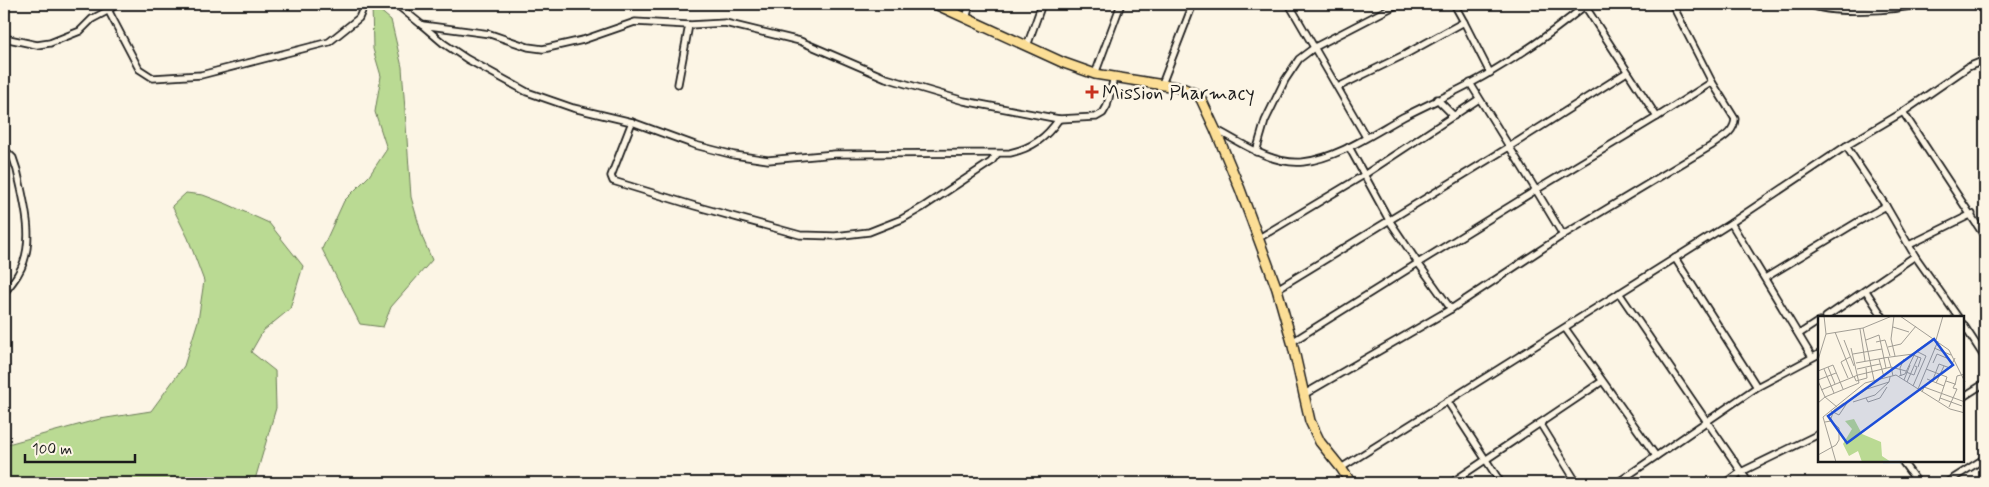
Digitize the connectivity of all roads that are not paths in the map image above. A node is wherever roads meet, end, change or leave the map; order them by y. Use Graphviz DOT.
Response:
graph roads {
  1 [pos="105,4"];
  2 [pos="116,4"];
  3 [pos="364,4"];
  4 [pos="396,4"];
  5 [pos="935,4"];
  6 [pos="970,4"];
  7 [pos="1042,4"];
  8 [pos="1120,4"];
  9 [pos="1193,4"];
  10 [pos="1292,4"];
  11 [pos="1398,4"];
  12 [pos="1454,4"];
  13 [pos="1672,4"];
  14 [pos="1808,4"];
  15 [pos="1921,4"];
  16 [pos="1586,5"];
  17 [pos="109,10"];
  18 [pos="966,18"];
  19 [pos="1464,22"];
  20 [pos="422,25"];
  21 [pos="688,25"];
  22 [pos="4,38"];
  23 [pos="1027,46"];
  24 [pos="1315,47"];
  25 [pos="1985,60"];
  26 [pos="1627,72"];
  27 [pos="1490,73"];
  28 [pos="1095,74"];
  29 [pos="1114,77"];
  30 [pos="1712,82"];
  31 [pos="1470,83"];
  32 [pos="678,84"];
  33 [pos="1162,84"];
  34 [pos="1338,87"];
  35 [pos="1480,99"];
  36 [pos="1438,100"];
  37 [pos="1903,112"];
  38 [pos="1454,116"];
  39 [pos="1657,117"];
  40 [pos="1058,119"];
  41 [pos="632,122"];
  42 [pos="1215,129"];
  43 [pos="1366,137"];
  44 [pos="1846,146"];
  45 [pos="1349,147"];
  46 [pos="1509,147"];
  47 [pos="4,149"];
  48 [pos="1256,152"];
  49 [pos="997,154"];
  50 [pos="1364,176"];
  51 [pos="1536,190"];
  52 [pos="1886,206"];
  53 [pos="1972,214"];
  54 [pos="1389,220"];
  55 [pos="1731,223"];
  56 [pos="1563,236"];
  57 [pos="1985,237"];
  58 [pos="1259,238"];
  59 [pos="1909,245"];
  60 [pos="1915,256"];
  61 [pos="1675,258"];
  62 [pos="1418,263"];
  63 [pos="1765,278"];
  64 [pos="1277,289"];
  65 [pos="1866,291"];
  66 [pos="4,293"];
  67 [pos="1619,293"];
  68 [pos="1451,309"];
  69 [pos="1828,316"];
  70 [pos="1882,316"];
  71 [pos="1957,316"];
  72 [pos="1818,323"];
  73 [pos="1964,326"];
  74 [pos="1565,328"];
  75 [pos="1800,334"];
  76 [pos="1292,342"];
  77 [pos="1818,354"];
  78 [pos="1812,357"];
  79 [pos="1985,358"];
  80 [pos="1601,382"];
  81 [pos="1985,383"];
  82 [pos="1757,387"];
  83 [pos="1303,395"];
  84 [pos="1964,396"];
  85 [pos="1448,402"];
  86 [pos="1706,422"];
  87 [pos="1540,423"];
  88 [pos="1818,434"];
  89 [pos="1656,456"];
  90 [pos="1985,458"];
  91 [pos="1486,460"];
  92 [pos="1903,462"];
  93 [pos="1342,468"];
  94 [pos="1741,472"];
  95 [pos="1351,483"];
  96 [pos="1451,483"];
  97 [pos="1501,483"];
  98 [pos="1577,483"];
  99 [pos="1618,483"];
  100 [pos="1726,483"];
  101 [pos="1749,483"];
  102 [pos="1918,483"];
  103 [pos="1946,483"];
  1 -- 17 [label="street"];
  2 -- 17 [label="street"];
  3 -- 17 [label="street"];
  4 -- 20 [label="street"];
  5 -- 18 [label="main road"];
  6 -- 18 [label="street"];
  7 -- 23 [label="street"];
  8 -- 28 [label="street"];
  9 -- 33 [label="street"];
  10 -- 24 [label="street"];
  11 -- 24 [label="street"];
  12 -- 19 [label="street"];
  13 -- 30 [label="street"];
  14 -- 15 [label="street"];
  16 -- 26 [label="street"];
  16 -- 27 [label="street"];
  17 -- 22 [label="street"];
  18 -- 23 [label="main road"];
  19 -- 27 [label="street"];
  19 -- 34 [label="street"];
  20 -- 21 [label="street"];
  20 -- 41 [label="street"];
  21 -- 32 [label="street"];
  21 -- 40 [label="street"];
  23 -- 28 [label="main road"];
  24 -- 34 [label="street"];
  24 -- 48 [label="street"];
  25 -- 37 [label="street"];
  26 -- 39 [label="street"];
  26 -- 46 [label="street"];
  27 -- 31 [label="street"];
  28 -- 29 [label="main road"];
  29 -- 33 [label="main road"];
  29 -- 40 [label="street"];
  30 -- 39 [label="street"];
  30 -- 56 [label="street"];
  31 -- 35 [label="street"];
  31 -- 36 [label="street"];
  33 -- 42 [label="main road"];
  34 -- 43 [label="street"];
  35 -- 38 [label="street"];
  35 -- 46 [label="street"];
  36 -- 38 [label="street"];
  36 -- 43 [label="street"];
  37 -- 44 [label="street"];
  37 -- 53 [label="street"];
  38 -- 50 [label="street"];
  39 -- 51 [label="street"];
  40 -- 49 [label="street"];
  41 -- 49 [label="street"];
  41 -- 49 [label="street"];
  42 -- 48 [label="street"];
  42 -- 58 [label="main road"];
  43 -- 45 [label="street"];
  44 -- 52 [label="street"];
  44 -- 55 [label="street"];
  45 -- 48 [label="street"];
  45 -- 50 [label="street"];
  46 -- 51 [label="street"];
  46 -- 54 [label="street"];
  47 -- 66 [label="street"];
  50 -- 54 [label="street"];
  50 -- 58 [label="street"];
  51 -- 56 [label="street"];
  51 -- 62 [label="street"];
  52 -- 59 [label="street"];
  52 -- 63 [label="street"];
  53 -- 57 [label="street"];
  53 -- 59 [label="street"];
  54 -- 62 [label="street"];
  54 -- 64 [label="street"];
  55 -- 61 [label="street"];
  55 -- 63 [label="street"];
  56 -- 68 [label="street"];
  58 -- 64 [label="main road"];
  59 -- 60 [label="street"];
  60 -- 65 [label="street"];
  60 -- 71 [label="street"];
  61 -- 67 [label="street"];
  61 -- 82 [label="street"];
  62 -- 68 [label="street"];
  62 -- 76 [label="street"];
  63 -- 75 [label="street"];
  64 -- 76 [label="main road"];
  65 -- 69 [label="street"];
  65 -- 70 [label="street"];
  67 -- 74 [label="street"];
  67 -- 86 [label="street"];
  68 -- 83 [label="street"];
  72 -- 75 [label="street"];
  73 -- 79 [label="street"];
  74 -- 80 [label="street"];
  74 -- 85 [label="street"];
  75 -- 78 [label="street"];
  76 -- 83 [label="main road"];
  77 -- 78 [label="street"];
  78 -- 82 [label="street"];
  80 -- 87 [label="street"];
  80 -- 89 [label="street"];
  81 -- 84 [label="street"];
  82 -- 86 [label="street"];
  83 -- 93 [label="main road"];
  85 -- 91 [label="street"];
  85 -- 93 [label="street"];
  86 -- 89 [label="street"];
  86 -- 94 [label="street"];
  87 -- 91 [label="street"];
  87 -- 98 [label="street"];
  88 -- 94 [label="street"];
  89 -- 99 [label="street"];
  90 -- 103 [label="street"];
  91 -- 96 [label="street"];
  91 -- 97 [label="street"];
  92 -- 102 [label="street"];
  93 -- 95 [label="main road"];
  94 -- 100 [label="street"];
  94 -- 101 [label="street"];
}
